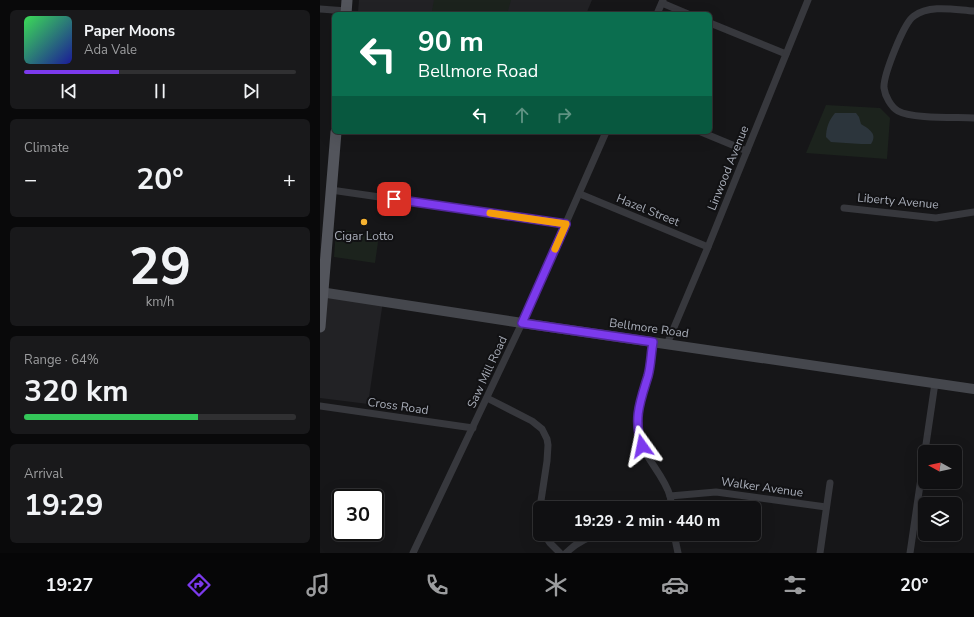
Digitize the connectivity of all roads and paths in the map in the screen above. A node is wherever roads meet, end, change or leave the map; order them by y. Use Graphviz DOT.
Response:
graph roads {
  1 [pos="808,0"];
  2 [pos="662,2"];
  3 [pos="347,8"];
  4 [pos="320,9"];
  5 [pos="974,11"];
  6 [pos="658,12"];
  7 [pos="684,12"];
  8 [pos="712,24"];
  9 [pos="786,54"];
  10 [pos="974,118"];
  11 [pos="336,134"];
  12 [pos="605,134"];
  13 [pos="706,134"];
  14 [pos="747,151"];
  15 [pos="331,190"];
  16 [pos="580,194"];
  17 [pos="844,208"];
  18 [pos="974,212"];
  19 [pos="566,224"];
  20 [pos="708,247"];
  21 [pos="321,292"];
  22 [pos="522,323"];
  23 [pos="320,327"];
  24 [pos="653,342"];
  25 [pos="667,344"];
  26 [pos="935,383"];
  27 [pos="974,389"];
  28 [pos="487,398"];
  29 [pos="320,406"];
  30 [pos="473,428"];
  31 [pos="830,483"];
  32 [pos="670,496"];
  33 [pos="541,501"];
  34 [pos="670,501"];
  35 [pos="826,508"];
  36 [pos="549,541"];
  37 [pos="581,541"];
  38 [pos="675,541"];
  39 [pos="413,553"];
  40 [pos="560,553"];
  41 [pos="566,553"];
  42 [pos="678,553"];
  43 [pos="820,553"];
  44 [pos="910,553"];
  1 -- 9 [label="street, Linwood Avenue"];
  2 -- 6 [label="street"];
  2 -- 7 [label="street"];
  3 -- 4 [label="street"];
  5 -- 10 [label="street"];
  8 -- 9 [label="street"];
  9 -- 14 [label="street, Linwood Avenue"];
  11 -- 15 [label="main road"];
  12 -- 16 [label="street, Saw Mill Road"];
  13 -- 14 [label="street"];
  14 -- 20 [label="street, Linwood Avenue"];
  15 -- 19 [label="street"];
  15 -- 21 [label="main road"];
  16 -- 19 [label="street, Saw Mill Road"];
  16 -- 20 [label="street, Hazel Street"];
  17 -- 18 [label="street, Liberty Avenue"];
  19 -- 22 [label="street, Saw Mill Road"];
  20 -- 25 [label="street, Linwood Avenue"];
  21 -- 22 [label="main road, Bellmore Road"];
  21 -- 23 [label="main road"];
  22 -- 24 [label="main road, Bellmore Road"];
  22 -- 28 [label="street, Saw Mill Road"];
  24 -- 25 [label="main road, Bellmore Road"];
  24 -- 32 [label="street"];
  25 -- 26 [label="main road, Bellmore Road"];
  26 -- 27 [label="main road, Bellmore Road"];
  26 -- 44 [label="street"];
  28 -- 30 [label="street, Saw Mill Road"];
  28 -- 33 [label="street"];
  29 -- 30 [label="street, Cross Road"];
  30 -- 39 [label="street, Saw Mill Road"];
  31 -- 35 [label="street"];
  32 -- 34 [label="street"];
  32 -- 35 [label="street, Walker Avenue"];
  35 -- 43 [label="street"];
  36 -- 40 [label="street"];
  37 -- 41 [label="street"];
  38 -- 42 [label="street"];
}
